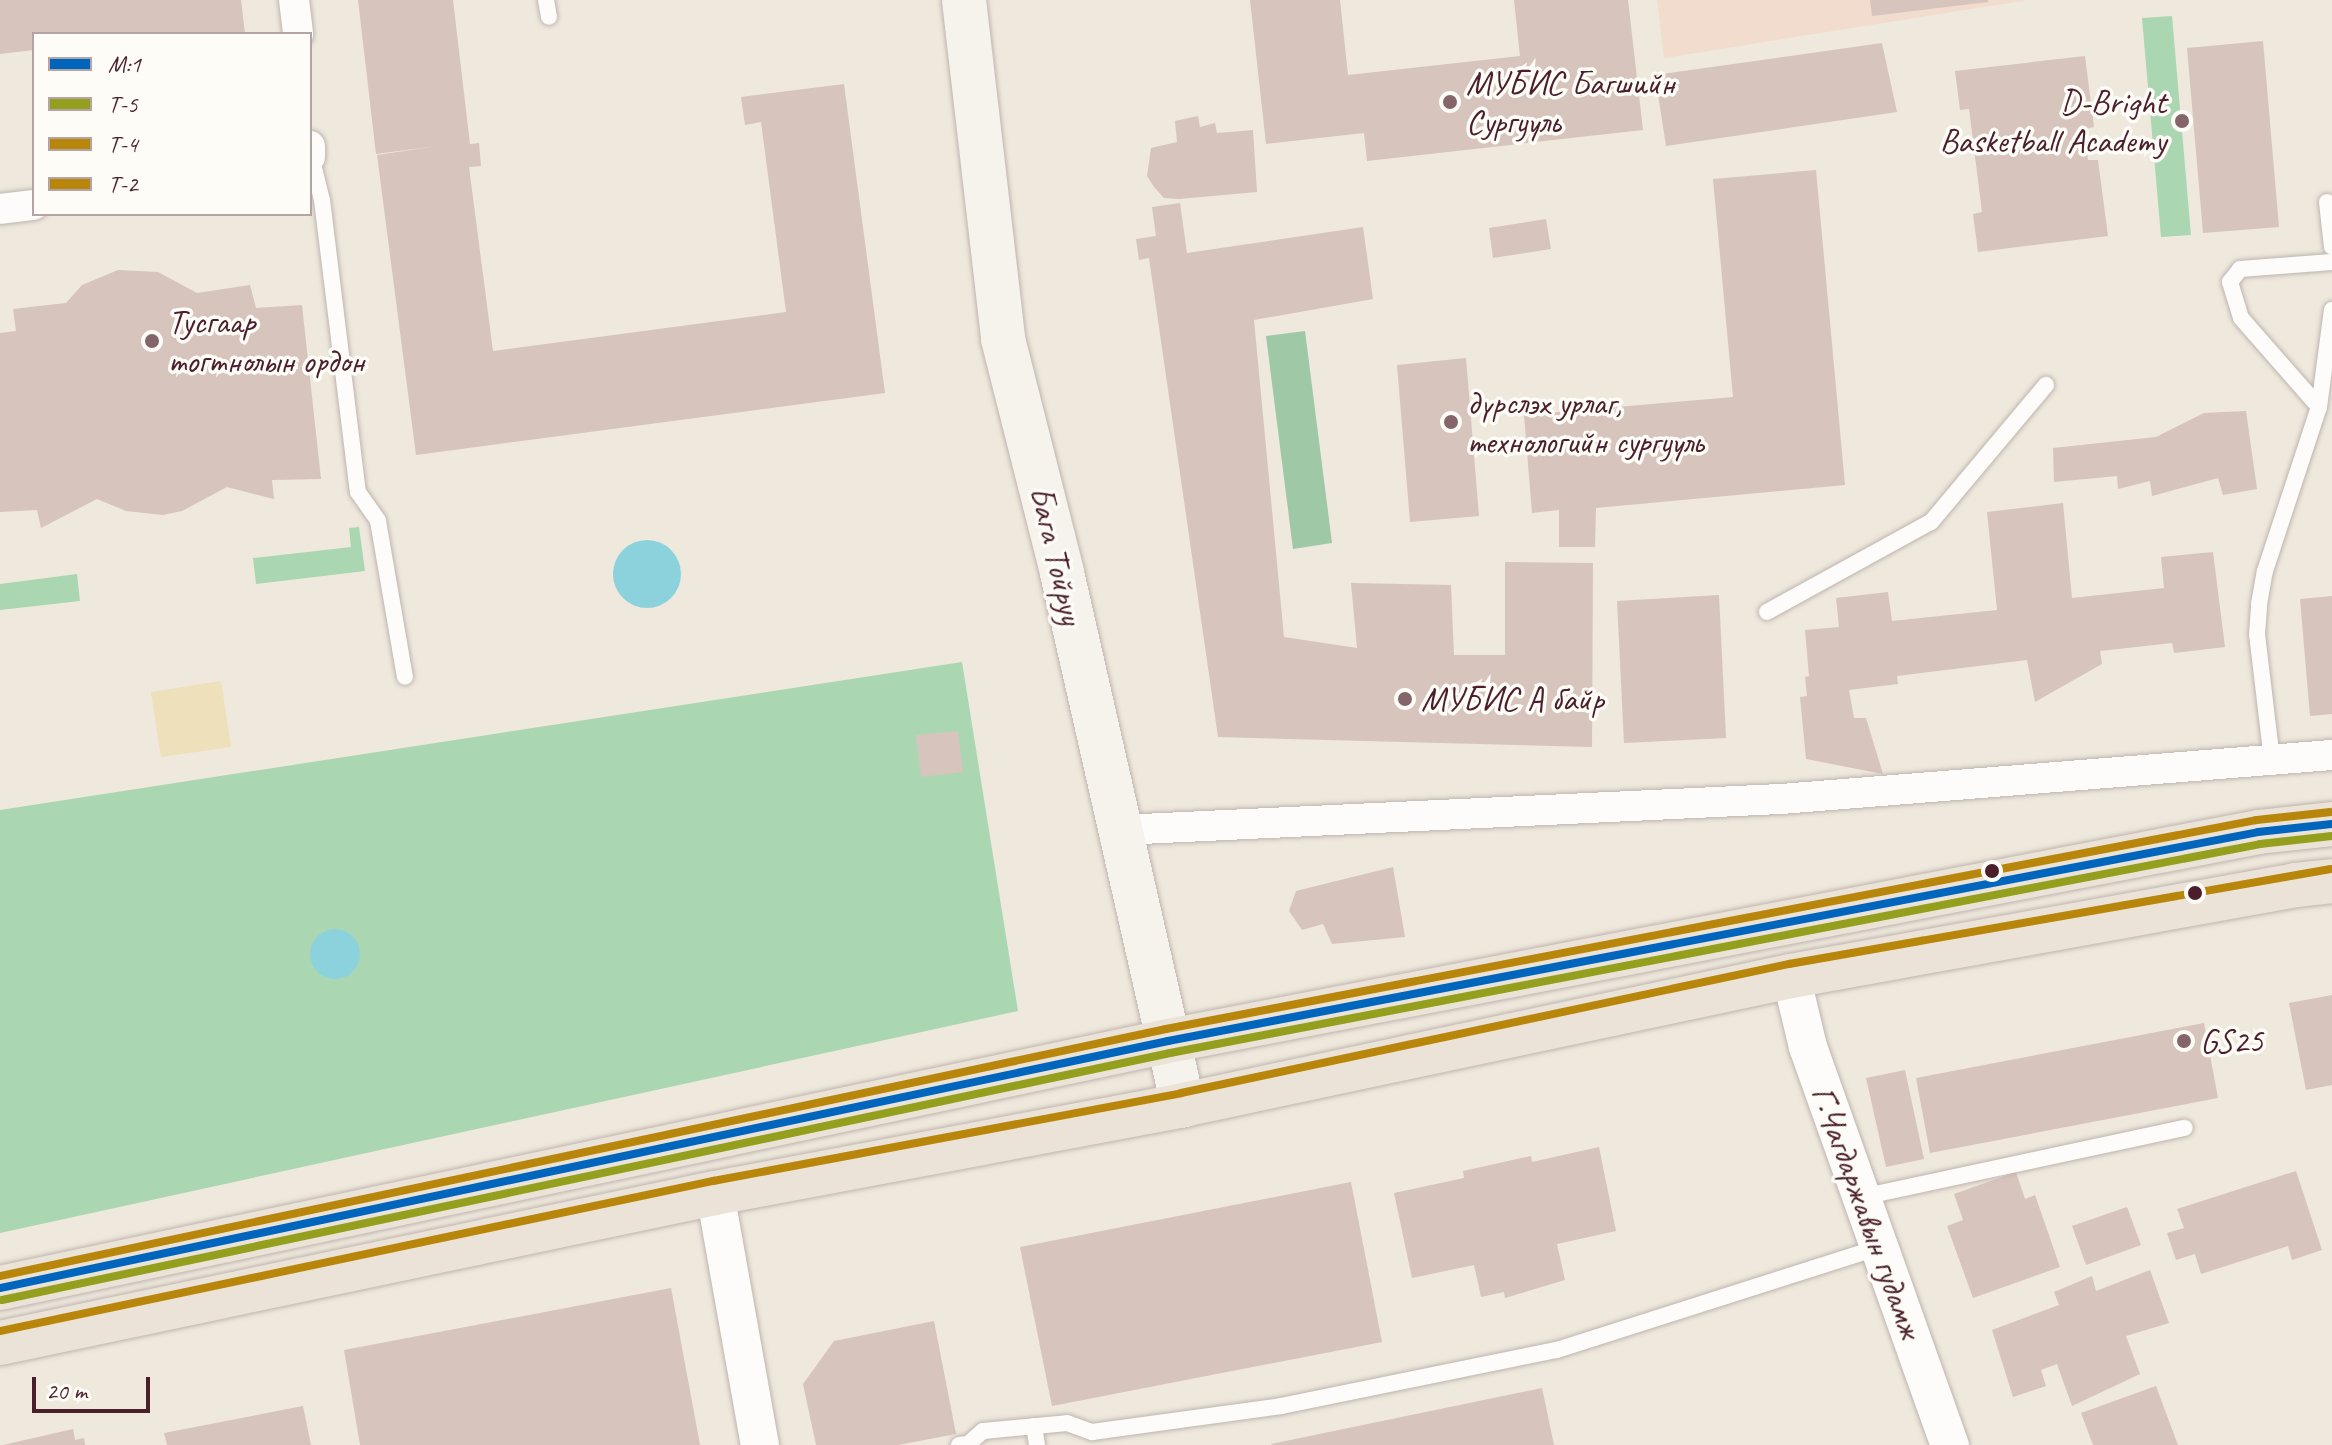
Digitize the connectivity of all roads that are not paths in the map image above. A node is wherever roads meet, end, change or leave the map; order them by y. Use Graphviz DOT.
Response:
graph roads {
  1 [pos="294,0"];
  2 [pos="964,0"];
  3 [pos="298,32"];
  4 [pos="312,163"];
  5 [pos="2327,202"];
  6 [pos="32,205"];
  7 [pos="0,209"];
  8 [pos="2332,247"];
  9 [pos="2332,262"];
  10 [pos="2332,310"];
  11 [pos="2046,385"];
  12 [pos="2319,407"];
  13 [pos="1767,612"];
  14 [pos="405,677"];
  15 [pos="2332,755"];
  16 [pos="2272,760"];
  17 [pos="2332,824"];
  18 [pos="1120,830"];
  19 [pos="2332,881"];
  20 [pos="1791,976"];
  21 [pos="1168,1041"];
  22 [pos="1183,1105"];
  23 [pos="2185,1128"];
  24 [pos="715,1193"];
  25 [pos="1861,1197"];
  26 [pos="1879,1247"];
  27 [pos="0,1288"];
  28 [pos="0,1343"];
  29 [pos="1034,1426"];
  30 [pos="760,1445"];
  31 [pos="959,1445"];
  32 [pos="1037,1445"];
  33 [pos="1950,1445"];
  1 -- 3 [label="street"];
  2 -- 18 [label="main road, Бага Тойруу"];
  4 -- 14 [label="lane"];
  5 -- 8 [label="lane"];
  6 -- 7 [label="street"];
  9 -- 12 [label="lane"];
  10 -- 12 [label="lane"];
  11 -- 13 [label="lane"];
  12 -- 16 [label="lane"];
  15 -- 16 [label="street"];
  16 -- 18 [label="street"];
  17 -- 21 [label="highway"];
  18 -- 21 [label="main road, Бага Тойруу"];
  19 -- 20 [label="highway"];
  20 -- 22 [label="highway"];
  20 -- 25 [label="street, Г.Чагдаржавын гудамж"];
  21 -- 22 [label="main road, Бага Тойруу"];
  21 -- 27 [label="highway"];
  22 -- 24 [label="highway"];
  23 -- 25 [label="lane"];
  24 -- 28 [label="highway"];
  24 -- 30 [label="street"];
  25 -- 26 [label="street, Г.Чагдаржавын гудамж"];
  26 -- 29 [label="lane"];
  26 -- 33 [label="street, Г.Чагдаржавын гудамж"];
  29 -- 31 [label="lane"];
  29 -- 32 [label="lane"];
}
